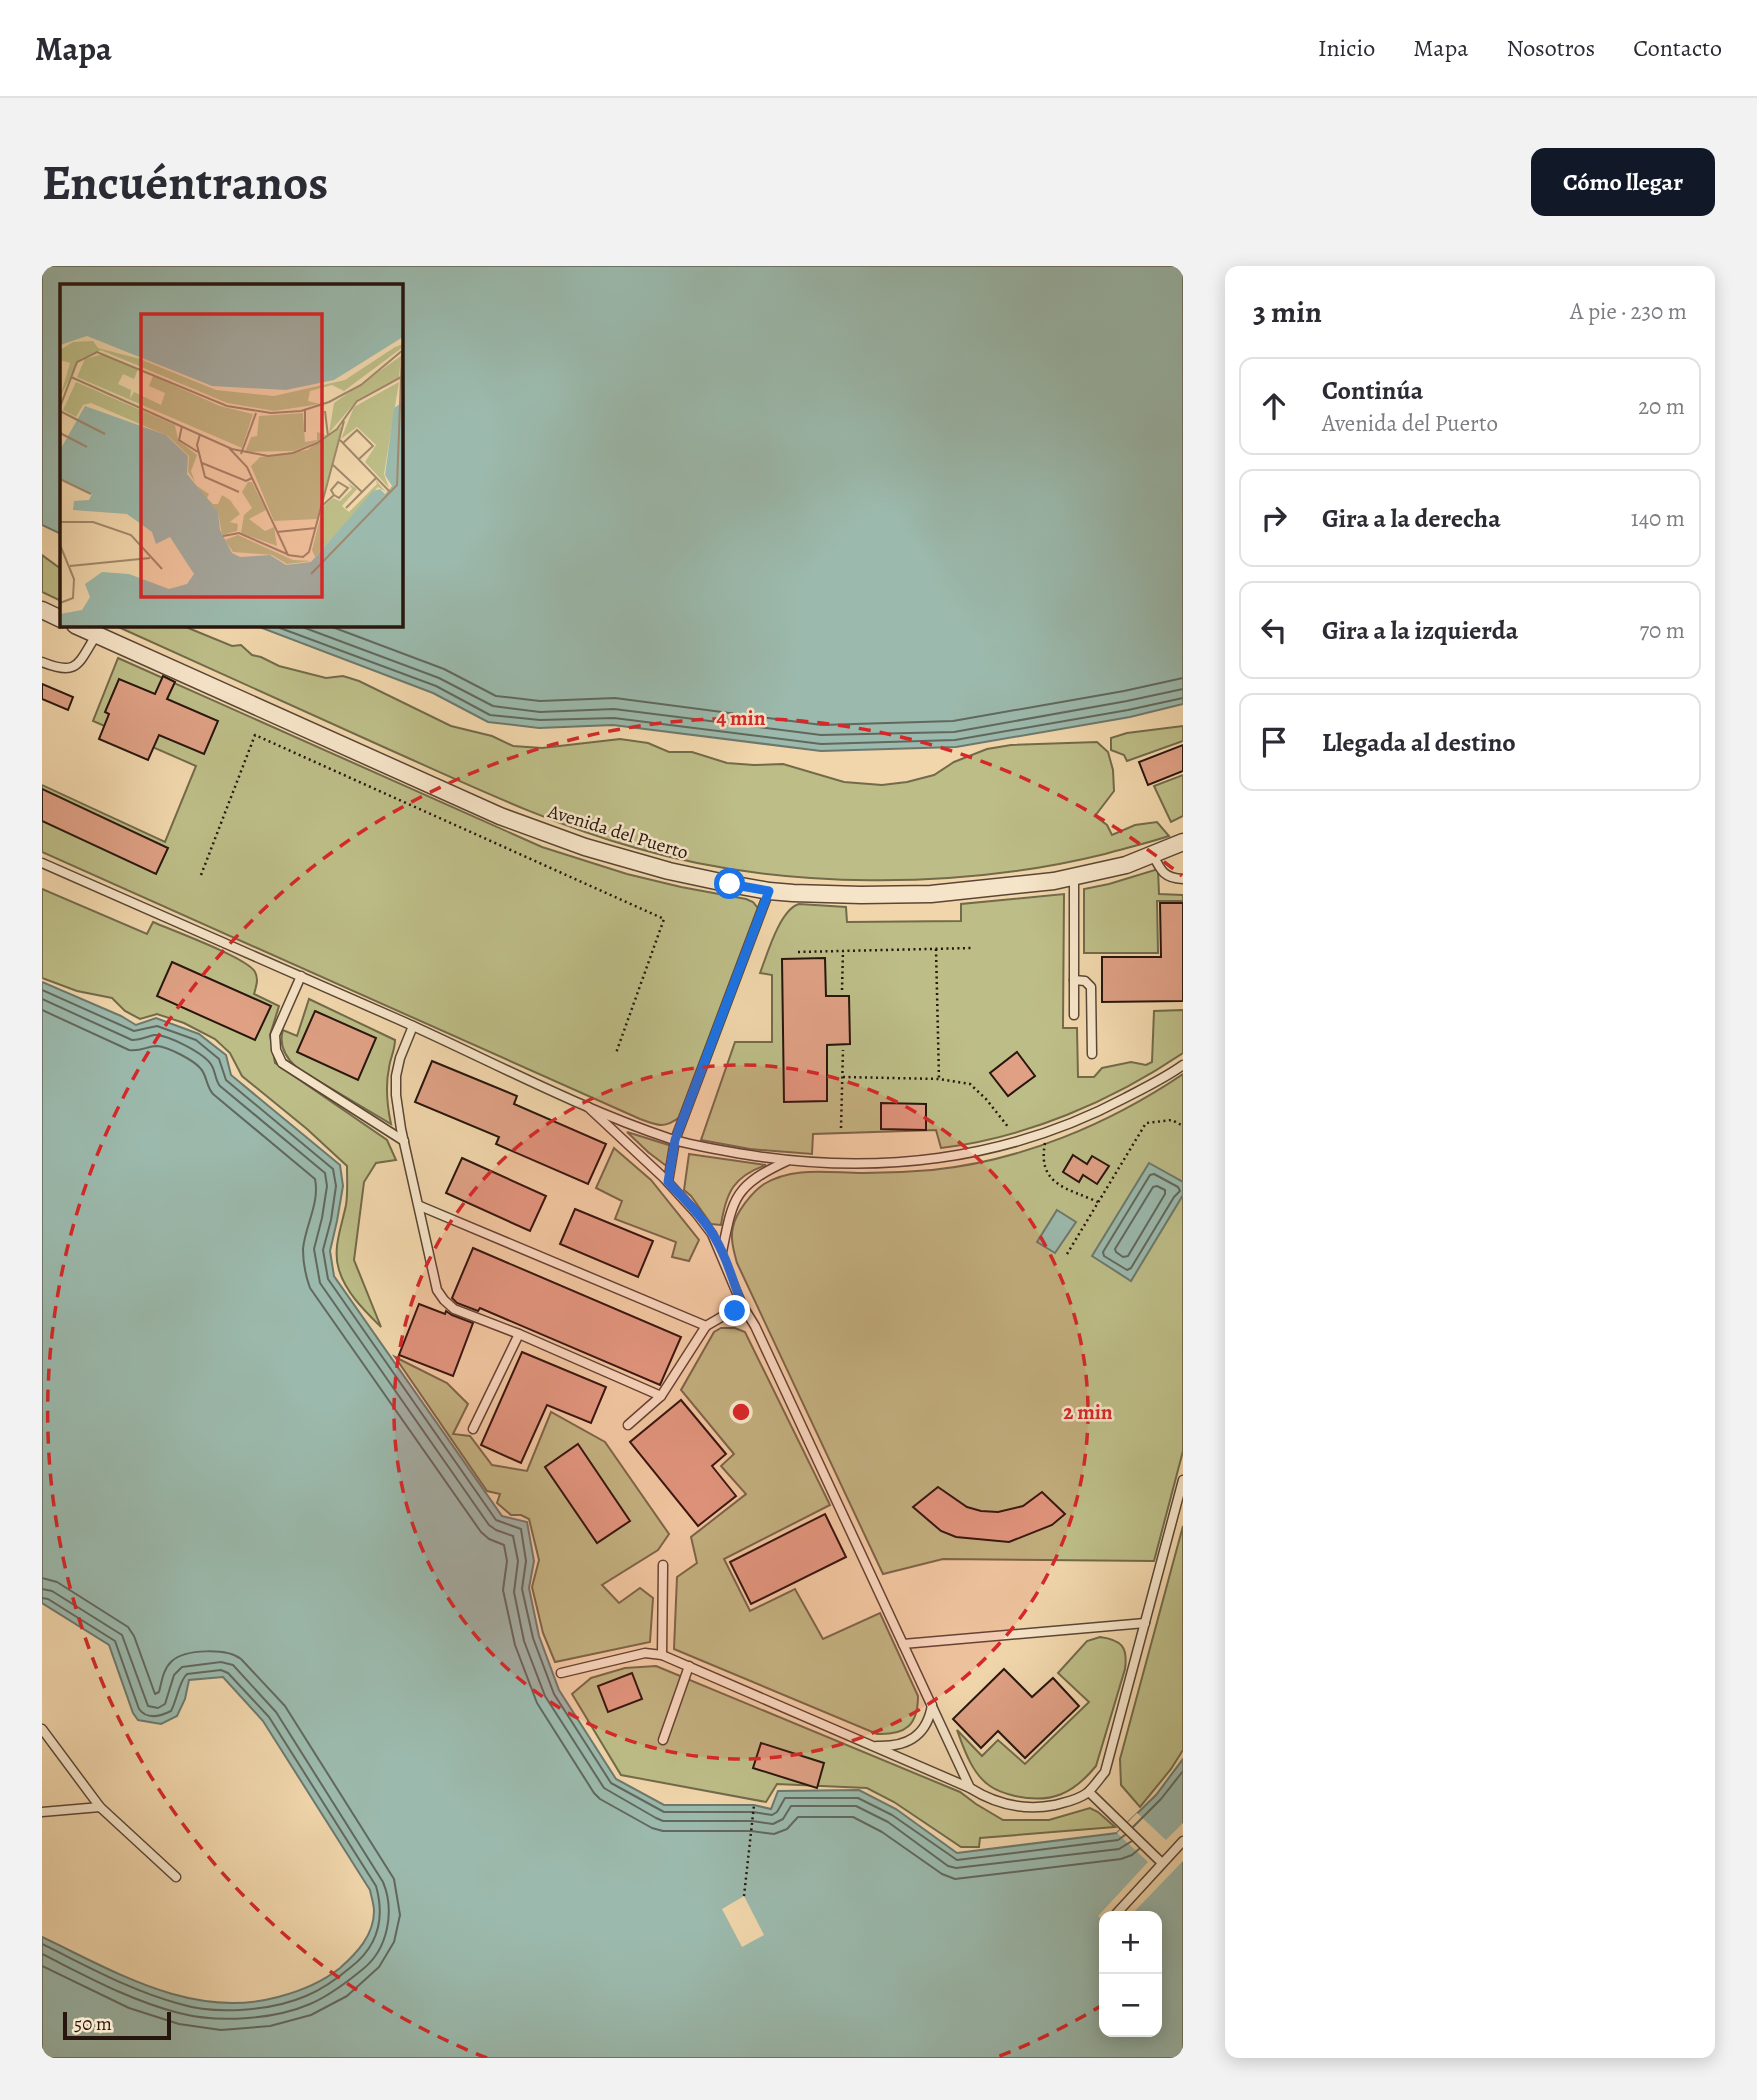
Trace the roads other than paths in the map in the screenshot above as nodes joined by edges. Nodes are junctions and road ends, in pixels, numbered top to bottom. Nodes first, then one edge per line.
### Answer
1 (42, 612) edge
2 (60, 619) edge
3 (77, 626) edge
4 (97, 634) junction
5 (42, 662) edge
6 (1183, 842) edge
7 (1153, 855) junction
8 (42, 863) edge
9 (1074, 876) junction
10 (1183, 879) edge
11 (769, 891) junction
12 (301, 976) junction
13 (1074, 981) junction
14 (1074, 1014) dead end
15 (413, 1026) junction
16 (1092, 1054) dead end
17 (1183, 1065) edge
18 (588, 1107) junction
19 (675, 1140) junction
20 (404, 1141) junction
21 (790, 1160) junction
22 (668, 1182) junction
23 (420, 1206) junction
24 (722, 1253) junction
25 (742, 1305) junction
26 (706, 1325) junction
27 (519, 1334) junction
28 (661, 1396) junction
29 (628, 1425) dead end
30 (473, 1429) dead end
31 (1183, 1483) edge
32 (663, 1564) dead end
33 (1145, 1623) junction
34 (903, 1644) junction
35 (662, 1655) junction
36 (689, 1667) junction
37 (561, 1673) dead end
38 (932, 1705) junction
39 (42, 1729) edge
40 (663, 1740) dead end
41 (871, 1745) junction
42 (970, 1788) junction
43 (1089, 1792) junction
44 (100, 1807) junction
45 (42, 1812) edge
46 (1183, 1841) edge
47 (1161, 1863) junction
48 (176, 1877) dead end
49 (1119, 1911) edge

1 - 2 street
3 - 4 street, Avenida del Puerto
4 - 5 lane
4 - 11 street, Avenida del Puerto
6 - 7 street, Avenida del Puerto
7 - 9 street, Avenida del Puerto
7 - 10 lane
8 - 12 lane
9 - 11 street, Avenida del Puerto
9 - 13 lane
11 - 19 lane
12 - 15 lane
12 - 20 lane
13 - 14 lane
13 - 16 lane
15 - 18 lane
15 - 20 lane
17 - 21 lane
18 - 19 lane
18 - 22 lane
19 - 21 lane
19 - 22 lane
20 - 23 lane
21 - 24 lane
22 - 24 lane
23 - 26 lane
23 - 27 lane
24 - 25 lane
25 - 26 lane
25 - 34 lane
26 - 28 lane
27 - 28 lane
27 - 30 lane
28 - 29 lane
31 - 33 lane
32 - 35 lane
33 - 34 lane
33 - 43 lane
34 - 38 lane
35 - 36 lane
35 - 37 lane
36 - 40 lane
36 - 41 lane
38 - 41 lane
38 - 42 lane
39 - 44 lane
41 - 42 lane
42 - 43 lane
43 - 47 lane
44 - 45 lane
44 - 48 lane
46 - 47 lane
47 - 49 lane

